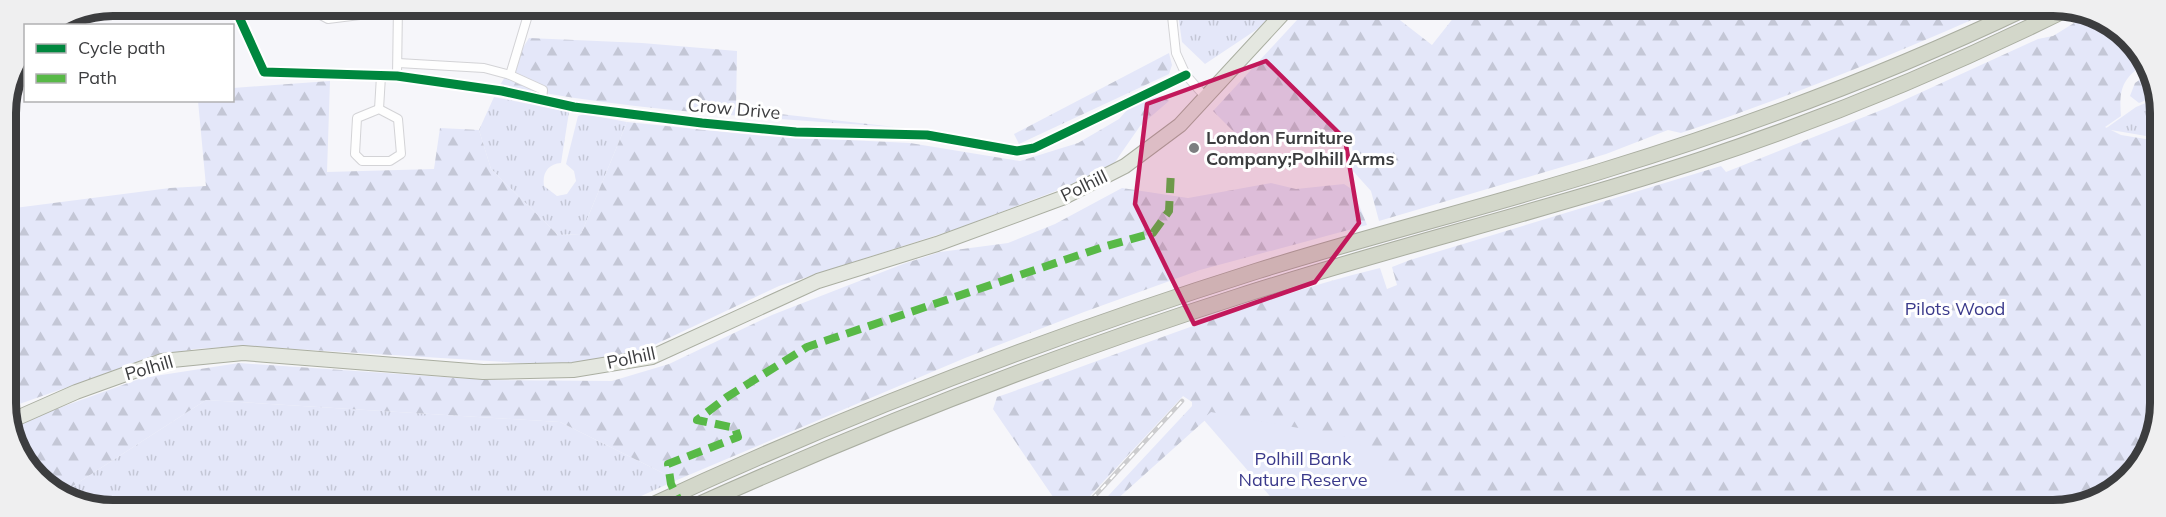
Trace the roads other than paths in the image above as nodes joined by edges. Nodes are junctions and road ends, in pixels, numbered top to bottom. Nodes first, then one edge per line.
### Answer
1 (239, 16) edge
2 (322, 16) edge
3 (347, 16) edge
4 (398, 16) edge
5 (528, 16) edge
6 (1172, 16) edge
7 (1282, 16) edge
8 (2008, 16) edge
9 (2051, 16) edge
10 (398, 63) junction
11 (510, 75) junction
12 (1186, 75) junction
13 (381, 76) junction
14 (397, 76) junction
15 (1207, 99) junction
16 (542, 100) junction
17 (379, 109) junction
18 (17, 418) edge
19 (664, 500) edge
20 (710, 500) edge

1 - 13 street, Crow Drive
2 - 3 street
4 - 10 street
5 - 11 street
6 - 12 street
7 - 15 main road, Polhill
8 - 19 highway
9 - 20 highway
10 - 11 street
10 - 14 street
11 - 16 street
12 - 15 street
12 - 16 street, Crow Drive
13 - 14 street, Crow Drive
13 - 17 street
14 - 16 street, Crow Drive
15 - 18 main road, Polhill
17 - 17 street

